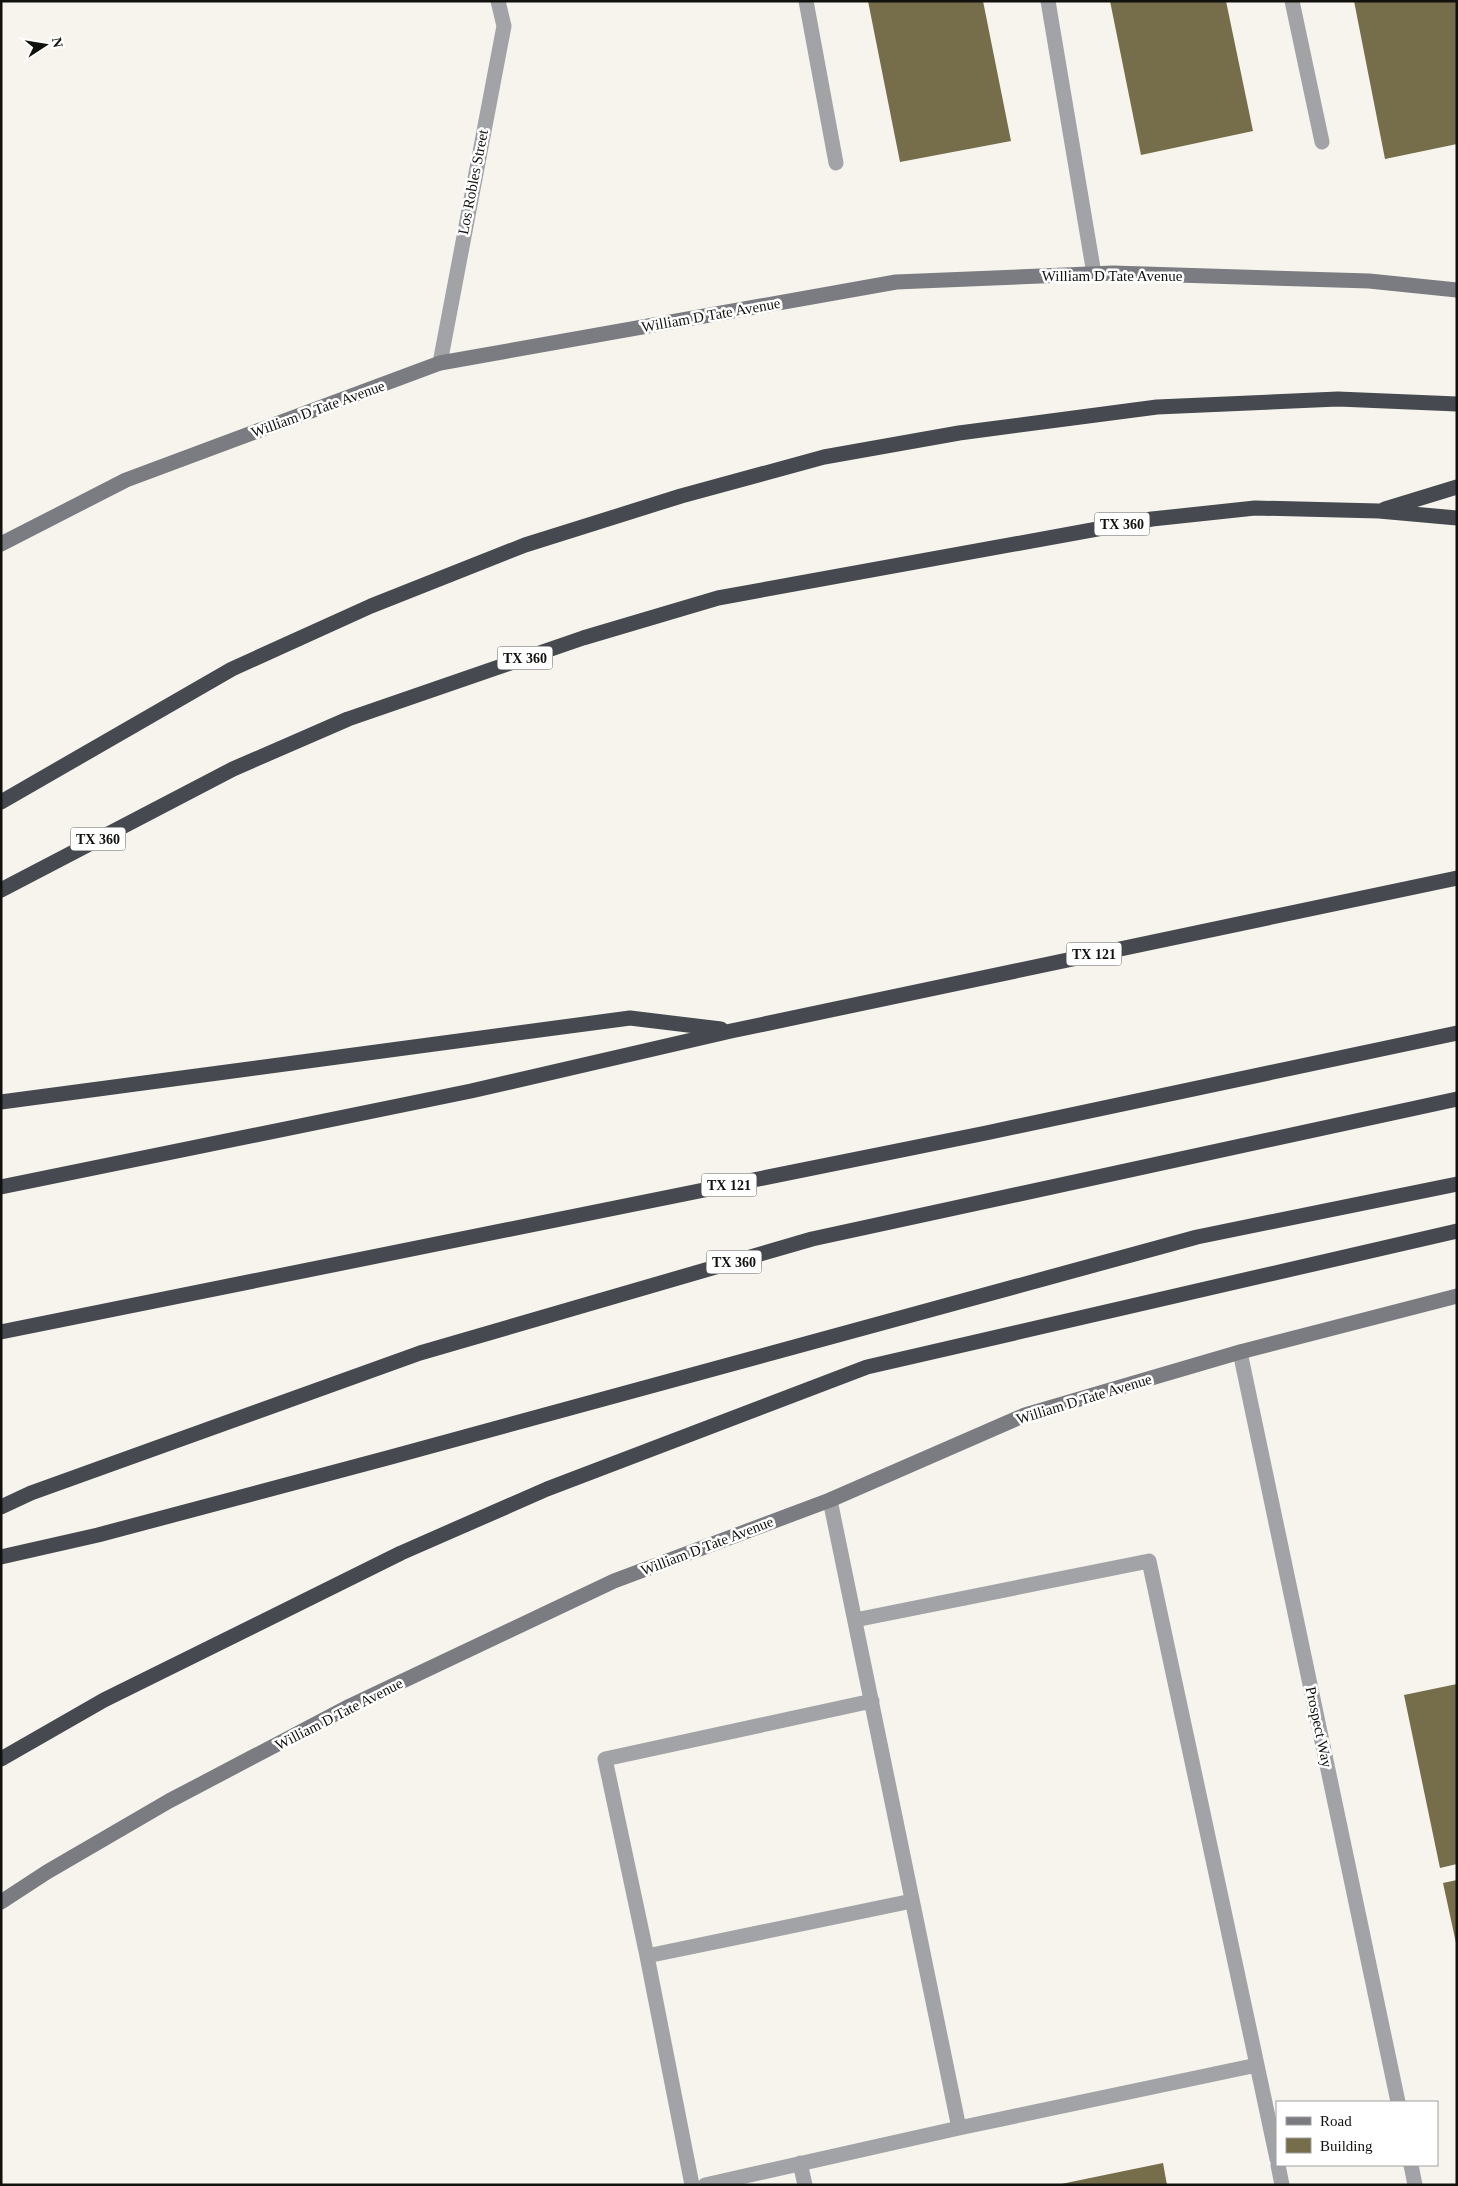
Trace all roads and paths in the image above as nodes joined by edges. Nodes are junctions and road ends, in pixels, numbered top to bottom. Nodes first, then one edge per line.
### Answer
1 (498, 1) edge
2 (806, 1) edge
3 (1048, 1) edge
4 (1292, 1) edge
5 (1322, 142) dead end
6 (836, 163) dead end
7 (1094, 274) junction
8 (1457, 290) edge
9 (440, 363) junction
10 (1457, 404) edge
11 (1457, 487) edge
12 (1379, 511) junction
13 (1457, 518) edge
14 (1, 544) edge
15 (1, 802) edge
16 (1457, 878) edge
17 (1, 890) edge
18 (731, 1031) junction
19 (1457, 1033) edge
20 (1457, 1099) edge
21 (1, 1102) edge
22 (1457, 1184) edge
23 (1, 1187) edge
24 (1457, 1231) edge
25 (1457, 1296) edge
26 (1, 1332) edge
27 (1240, 1352) junction
28 (830, 1500) junction
29 (1, 1507) edge
30 (1, 1557) edge
31 (855, 1620) junction
32 (872, 1701) junction
33 (1, 1759) edge
34 (912, 1901) junction
35 (1, 1902) edge
36 (647, 1956) junction
37 (1257, 2065) junction
38 (1398, 2101) edge
39 (958, 2128) junction
40 (1276, 2154) edge
41 (800, 2163) junction
42 (1278, 2166) edge
43 (1411, 2166) edge
44 (692, 2185) edge
45 (705, 2185) edge
46 (805, 2185) edge
47 (1282, 2185) edge
48 (1416, 2185) edge

1 - 9 street, Los Robles Street
2 - 6 street
3 - 7 street
4 - 5 street
7 - 8 main road, William D Tate Avenue
7 - 9 main road, William D Tate Avenue
9 - 14 main road, William D Tate Avenue
10 - 15 highway
11 - 12 highway
12 - 13 highway
12 - 17 highway, TX 360
16 - 18 highway, TX 121
18 - 21 highway
18 - 23 highway, TX 121
19 - 26 highway, TX 121
20 - 29 highway, TX 360
22 - 30 highway
24 - 33 highway
25 - 27 main road, William D Tate Avenue
27 - 28 main road, William D Tate Avenue
27 - 38 street, Prospect Way
28 - 31 street
28 - 35 main road, William D Tate Avenue
31 - 32 street
31 - 37 street
32 - 34 street
32 - 36 street
34 - 36 street
34 - 39 street
36 - 44 street
37 - 39 street
37 - 40 street
39 - 41 street
41 - 45 street
41 - 46 street
42 - 47 street
43 - 48 street

